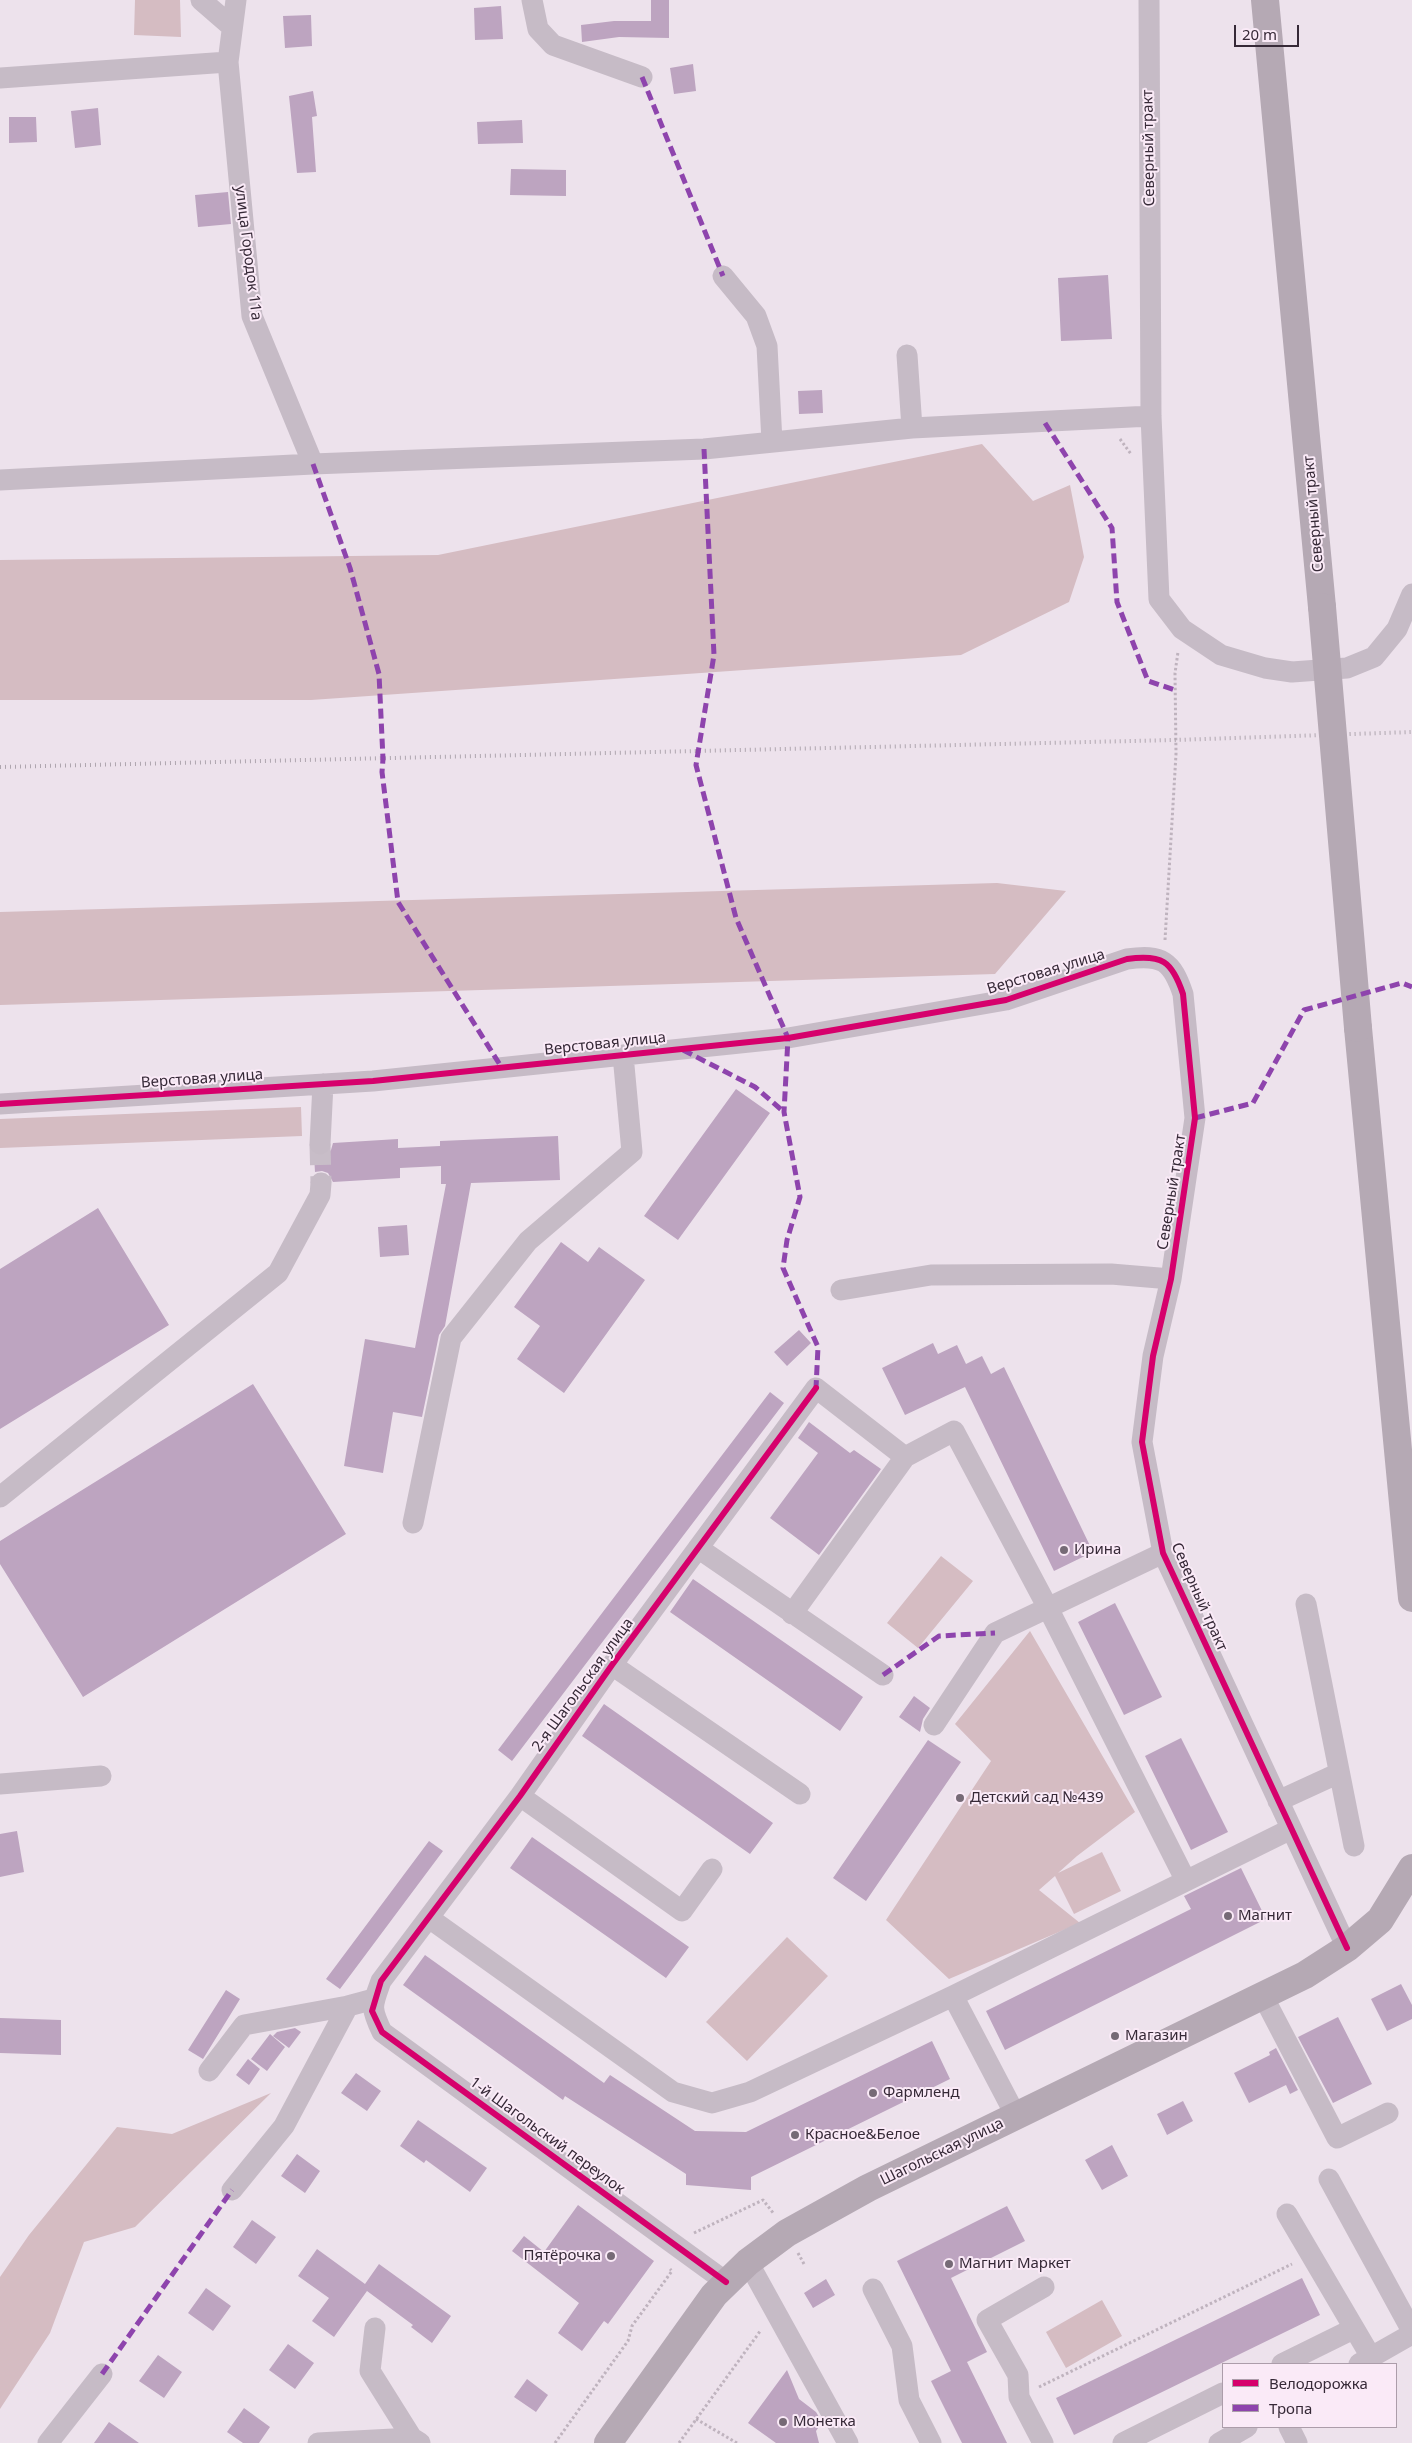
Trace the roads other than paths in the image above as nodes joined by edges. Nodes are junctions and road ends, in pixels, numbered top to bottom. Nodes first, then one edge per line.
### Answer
1 (201, 0) edge
2 (236, 0) edge
3 (532, 0) edge
4 (1149, 0) edge
5 (1265, 0) edge
6 (231, 26) junction
7 (228, 62) junction
8 (642, 77) dead end
9 (0, 78) edge
10 (723, 276) dead end
11 (907, 356) dead end
12 (1151, 416) junction
13 (912, 428) junction
14 (772, 442) junction
15 (312, 464) junction
16 (0, 480) edge
17 (1412, 594) edge
18 (1184, 994) joint
19 (623, 1055) junction
20 (323, 1084) junction
21 (0, 1104) edge
22 (320, 1144) tunnel mouth
23 (321, 1183) tunnel mouth
24 (1171, 1279) junction
25 (841, 1290) dead end
26 (905, 1457) junction
27 (0, 1497) edge
28 (414, 1523) dead end
29 (698, 1548) junction
30 (1163, 1553) junction
31 (1412, 1598) edge
32 (1306, 1604) dead end
33 (1048, 1608) junction
34 (792, 1614) junction
35 (612, 1665) junction
36 (883, 1675) dead end
37 (934, 1725) dead end
38 (1339, 1773) junction
39 (101, 1776) dead end
40 (0, 1784) edge
41 (800, 1794) dead end
42 (520, 1796) junction
43 (1278, 1801) junction
44 (1291, 1829) junction
45 (1354, 1846) dead end
46 (712, 1869) dead end
47 (1186, 1881) junction
48 (1408, 1885) edge
49 (429, 1918) junction
50 (1346, 1948) junction
51 (953, 1996) junction
52 (1263, 1996) junction
53 (374, 1999) junction
54 (348, 2006) junction
55 (209, 2071) dead end
56 (1388, 2113) dead end
57 (1016, 2116) junction
58 (1328, 2179) dead end
59 (232, 2190) dead end
60 (1286, 2214) dead end
61 (748, 2262) junction
62 (726, 2282) junction
63 (1044, 2287) dead end
64 (873, 2289) dead end
65 (375, 2328) dead end
66 (1353, 2329) junction
67 (1412, 2333) edge
68 (1365, 2361) edge
69 (1284, 2363) edge
70 (102, 2374) dead end
71 (1222, 2394) edge
72 (1246, 2428) edge
73 (1289, 2428) edge
74 (416, 2440) edge
75 (48, 2443) edge
76 (318, 2443) edge
77 (608, 2443) edge
78 (848, 2443) edge
79 (931, 2443) edge
80 (1043, 2443) edge
81 (1123, 2443) edge
82 (1219, 2443) edge
83 (1297, 2443) edge

1 - 6 street
2 - 6 street, улица Городок 11а
3 - 8 street
4 - 12 street, Северный тракт
5 - 31 main road, Северный тракт, bridge
6 - 7 street, улица Городок 11а
7 - 9 street
7 - 15 street, улица Городок 11а
10 - 14 street
11 - 13 street
12 - 13 street
12 - 17 street, Северный тракт
13 - 14 street
14 - 15 street
15 - 16 street
18 - 19 street, Верстовая улица
18 - 24 street, Северный тракт
19 - 20 street, Верстовая улица
19 - 28 street
20 - 21 street, Верстовая улица
20 - 22 street
23 - 27 street
24 - 25 street
24 - 30 street, Северный тракт
26 - 29 street, 2-я Шагольская улица
26 - 33 street
26 - 34 street
29 - 34 street
29 - 35 street, 2-я Шагольская улица
30 - 33 street
30 - 43 street, Северный тракт
32 - 38 street
33 - 37 street
33 - 47 street
34 - 36 street
35 - 41 street
35 - 42 street, 2-я Шагольская улица
38 - 43 street
38 - 45 street
39 - 40 street
42 - 46 street
42 - 49 street, 2-я Шагольская улица
43 - 44 street, Северный тракт
44 - 47 street
44 - 50 street, Северный тракт
47 - 51 street
48 - 50 main road, Шагольская улица
49 - 51 street
49 - 53 street, 2-я Шагольская улица
50 - 52 main road, Шагольская улица
51 - 57 street
52 - 56 street
52 - 57 main road, Шагольская улица
53 - 54 street
53 - 62 street, 1-й Шагольский переулок
54 - 55 street
54 - 59 street
57 - 61 main road, Шагольская улица
58 - 67 street
60 - 66 street
61 - 62 main road, Шагольская улица
61 - 78 street
62 - 77 main road, Шагольская улица
63 - 80 street
64 - 79 street
65 - 74 street
66 - 68 street
66 - 69 street
67 - 68 street
70 - 75 street
71 - 81 street
72 - 82 street
73 - 83 street
74 - 76 street

